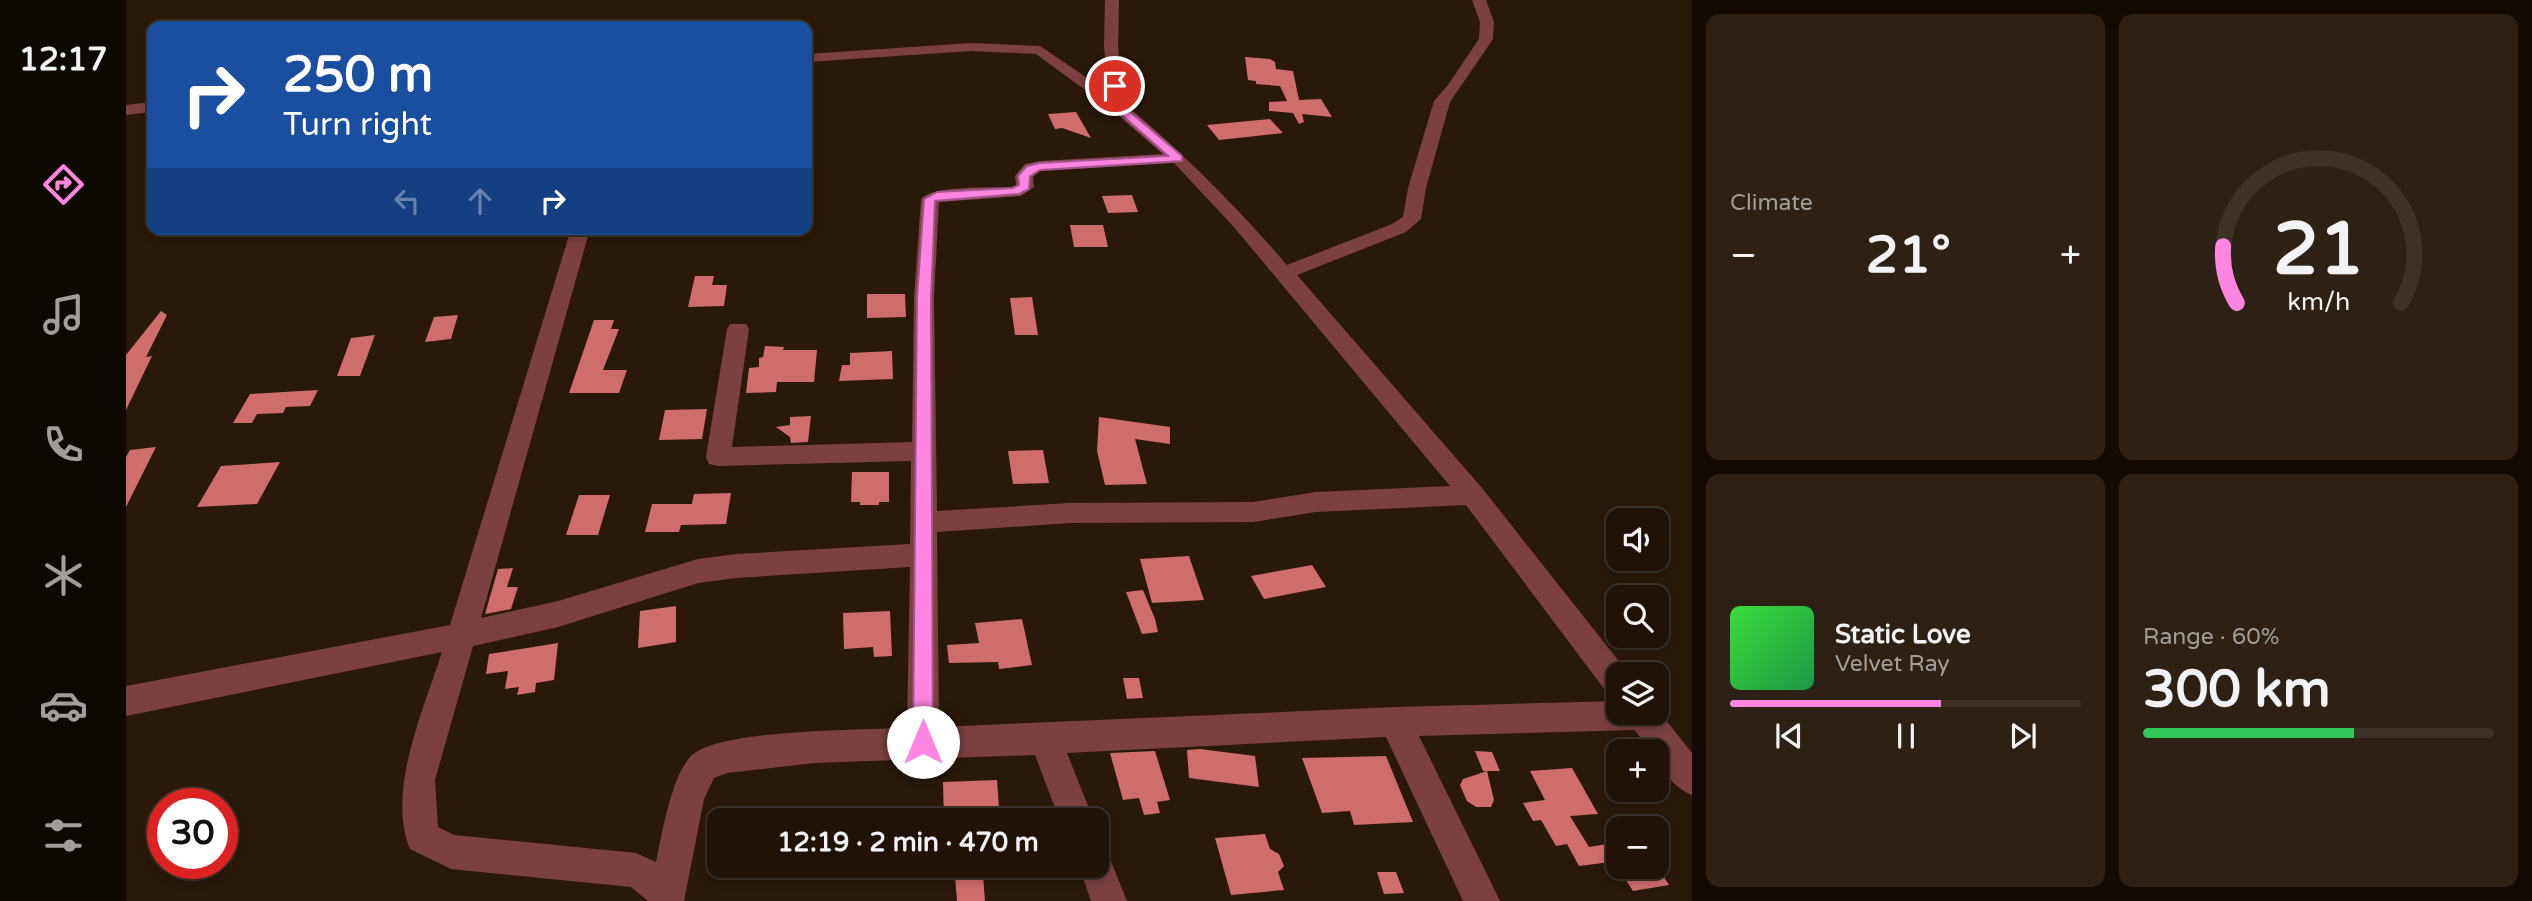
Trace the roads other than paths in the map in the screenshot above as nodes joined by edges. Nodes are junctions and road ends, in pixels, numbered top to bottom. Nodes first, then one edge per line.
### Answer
1 (1112, 0) edge
2 (1479, 0) edge
3 (812, 58) edge
4 (1117, 106) junction
5 (147, 108) edge
6 (126, 110) edge
7 (1178, 158) junction
8 (578, 235) edge
9 (1284, 273) junction
10 (738, 330) dead end
11 (923, 452) junction
12 (1473, 495) junction
13 (924, 522) junction
14 (923, 555) junction
15 (460, 636) junction
16 (1606, 667) edge
17 (126, 701) edge
18 (1606, 715) edge
19 (1395, 722) junction
20 (1650, 725) edge
21 (1045, 739) junction
22 (923, 742) junction
23 (1692, 779) edge
24 (1072, 808) edge
25 (1100, 878) edge
26 (666, 895) edge
27 (1109, 901) edge
28 (1482, 901) edge

1 - 4 street
2 - 9 street
3 - 4 street
4 - 7 street
5 - 6 street
7 - 9 street
7 - 11 street
8 - 15 street
9 - 12 street
10 - 11 street
11 - 13 street
12 - 13 street
12 - 16 street
13 - 14 street
14 - 15 street
14 - 22 street
15 - 17 street
15 - 26 street
18 - 19 street
19 - 21 street
19 - 28 street
20 - 23 street
21 - 22 street
21 - 24 street
22 - 26 street
25 - 27 street

